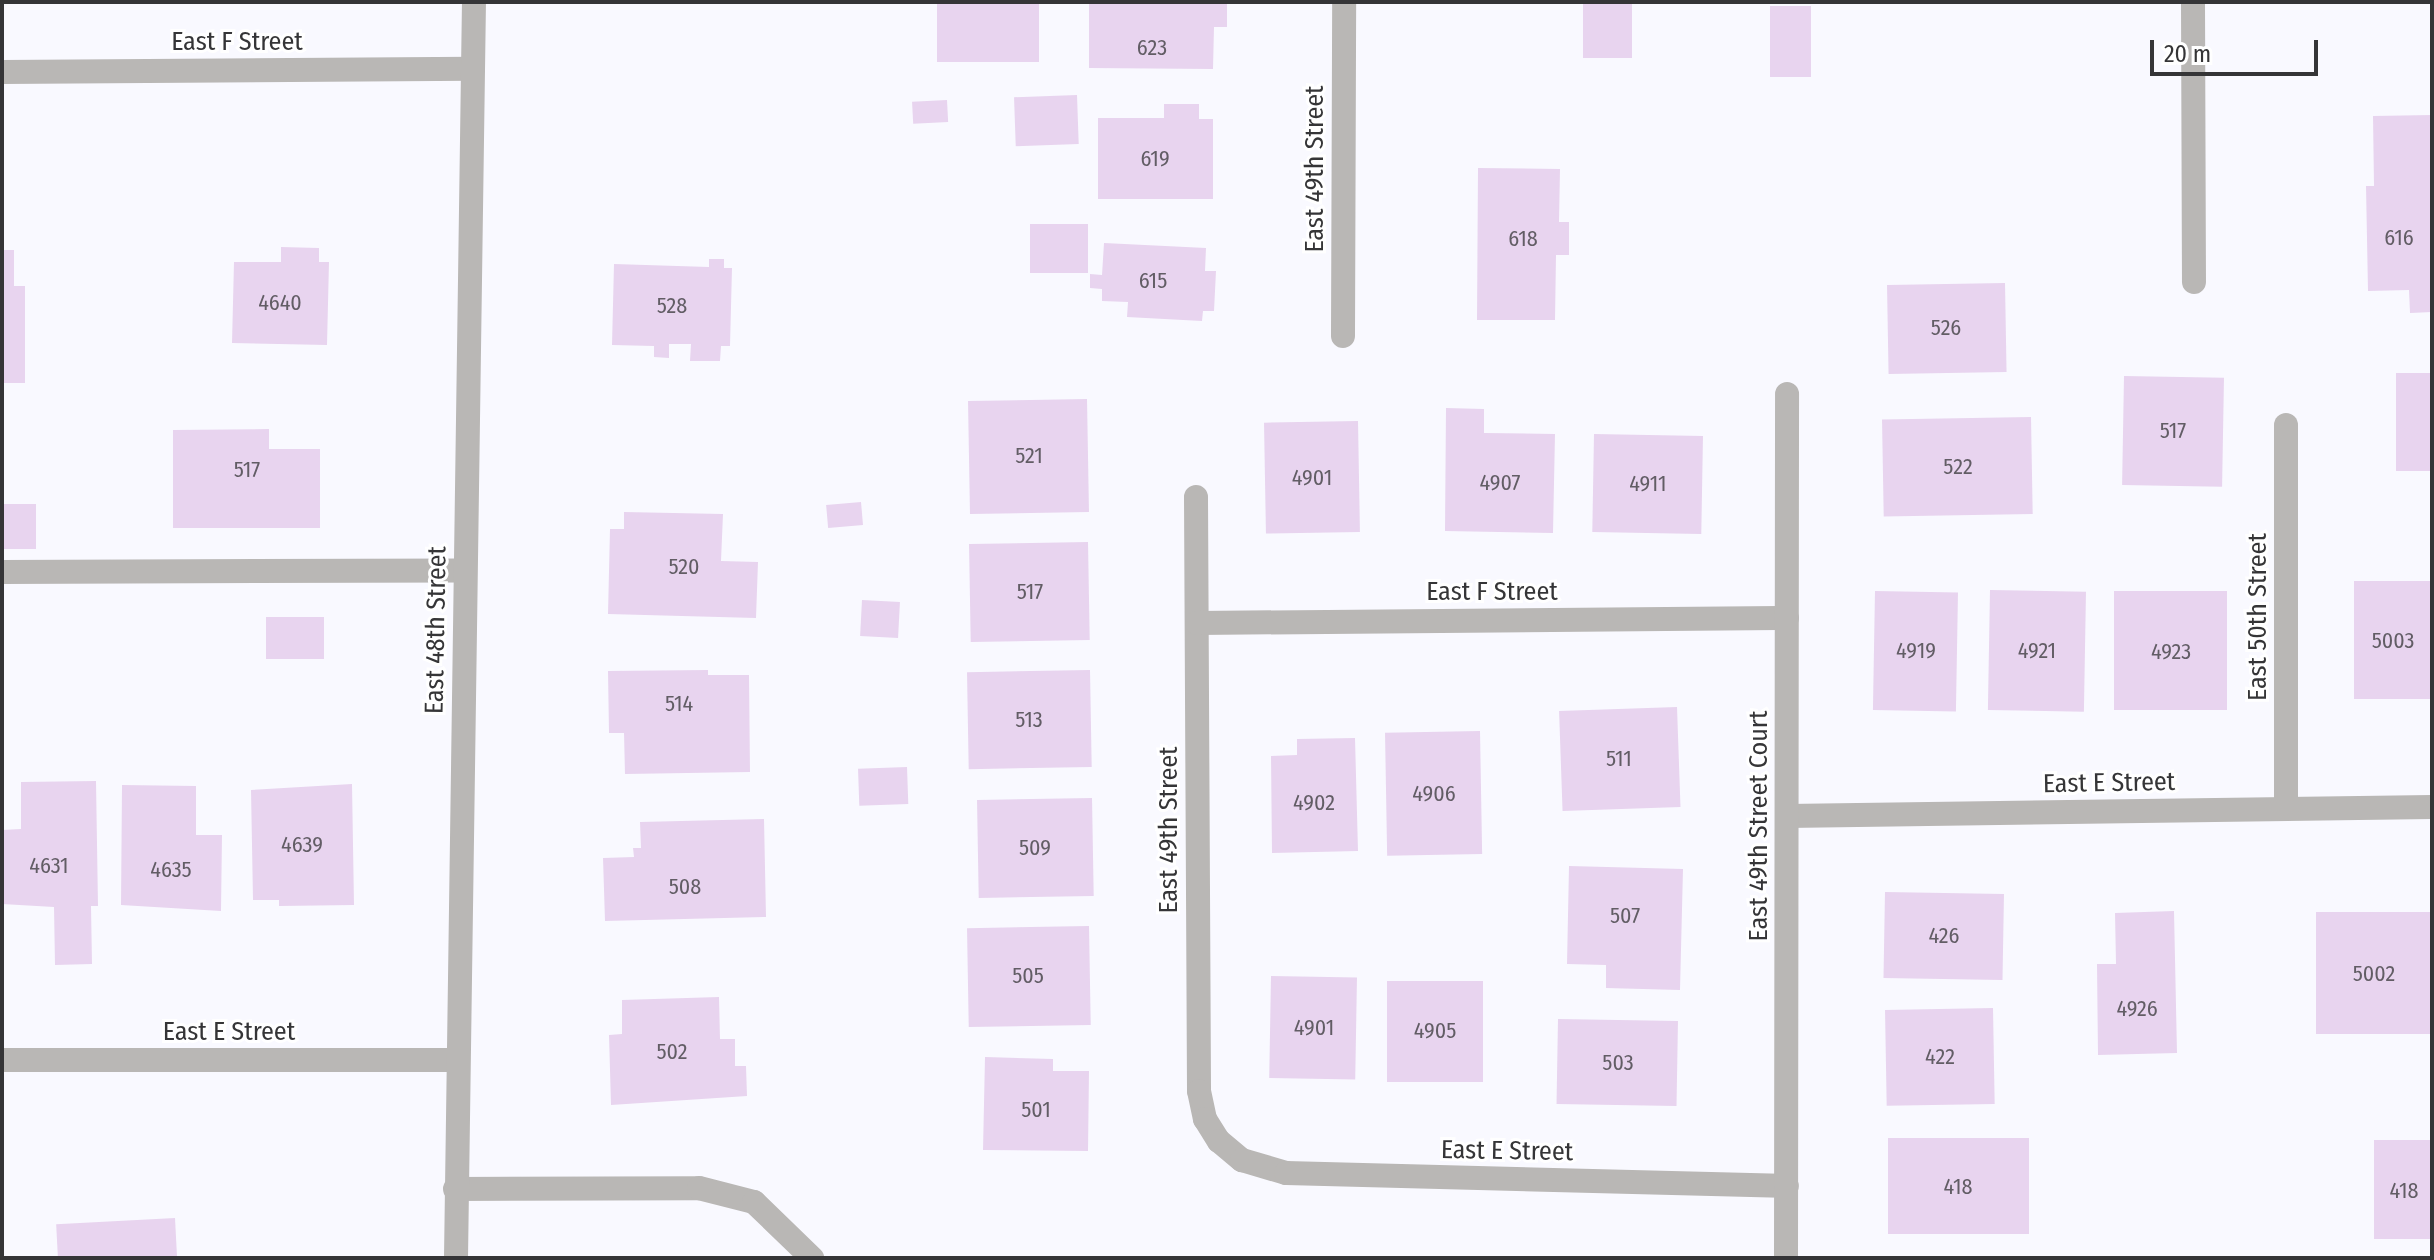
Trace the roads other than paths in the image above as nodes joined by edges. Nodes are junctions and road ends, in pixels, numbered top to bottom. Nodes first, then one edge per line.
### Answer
1 (474, 2) edge
2 (1344, 2) edge
3 (2193, 2) edge
4 (473, 69) junction
5 (2, 72) edge
6 (2194, 282) dead end
7 (1343, 336) dead end
8 (1787, 394) dead end
9 (2286, 425) dead end
10 (1196, 497) dead end
11 (464, 570) junction
12 (2, 572) edge
13 (1787, 618) junction
14 (1197, 623) junction
15 (2432, 807) edge
16 (2286, 809) junction
17 (1787, 816) junction
18 (2, 1060) edge
19 (457, 1060) junction
20 (1231, 1152) joint
21 (1787, 1186) junction
22 (455, 1189) junction
23 (456, 1258) edge
24 (812, 1258) edge
25 (1786, 1258) edge

1 - 4 street, East 48th Street
2 - 7 street, East 49th Street
3 - 6 street
4 - 5 street, East F Street
4 - 11 street, East 48th Street
8 - 13 street, East 49th Street Court
9 - 16 street, East 50th Street
10 - 14 street, East 49th Street
11 - 12 street
11 - 19 street, East 48th Street
13 - 14 street, East F Street
13 - 17 street, East 49th Street Court
14 - 20 street, East 49th Street
15 - 16 street, East E Street
16 - 17 street, East E Street
17 - 21 street, East 49th Street Court
18 - 19 street, East E Street
19 - 22 street, East 48th Street
20 - 21 street, East E Street
21 - 25 street, East 49th Street Court
22 - 23 street, East 48th Street
22 - 24 street

